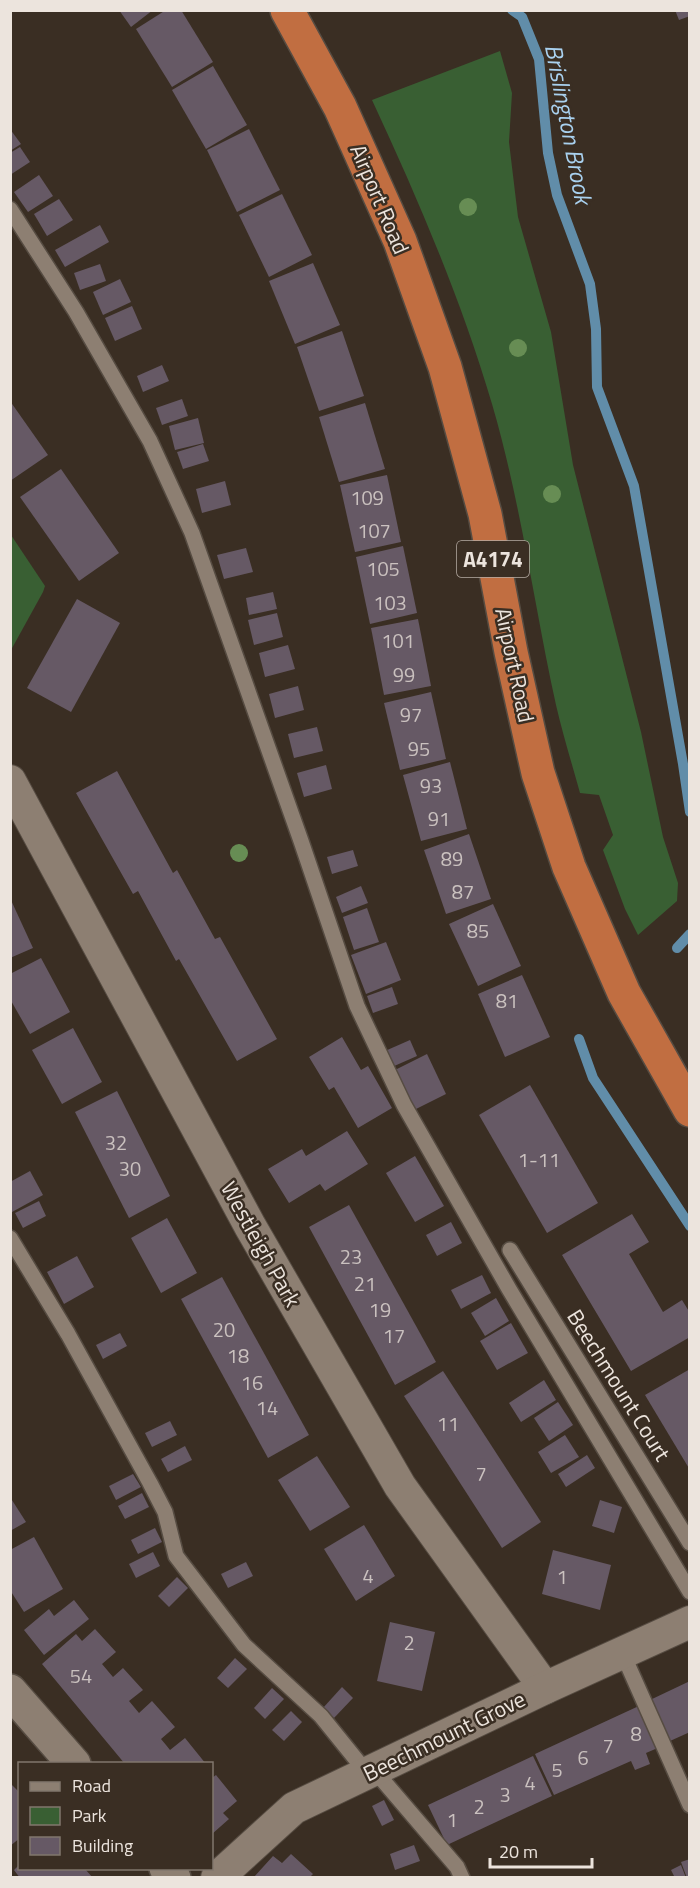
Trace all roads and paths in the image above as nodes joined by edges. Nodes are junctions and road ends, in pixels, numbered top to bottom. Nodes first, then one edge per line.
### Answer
1 (287, 10) edge
2 (10, 209) edge
3 (10, 781) edge
4 (690, 1110) edge
5 (10, 1238) edge
6 (510, 1250) dead end
7 (690, 1543) edge
8 (690, 1592) edge
9 (690, 1622) edge
10 (622, 1652) junction
11 (545, 1688) junction
12 (11, 1693) edge
13 (72, 1762) edge
14 (370, 1771) junction
15 (690, 1805) edge
16 (217, 1878) edge
17 (462, 1878) edge

1 - 4 highway, Airport Road / A4174
2 - 8 lane
3 - 11 street, Westleigh Park
5 - 14 lane
6 - 7 lane, Beechmount Court
9 - 10 street, Beechmount Grove
10 - 11 street, Beechmount Grove
10 - 15 lane
11 - 14 street, Beechmount Grove
12 - 13 street
14 - 16 street, Beechmount Grove
14 - 17 lane

